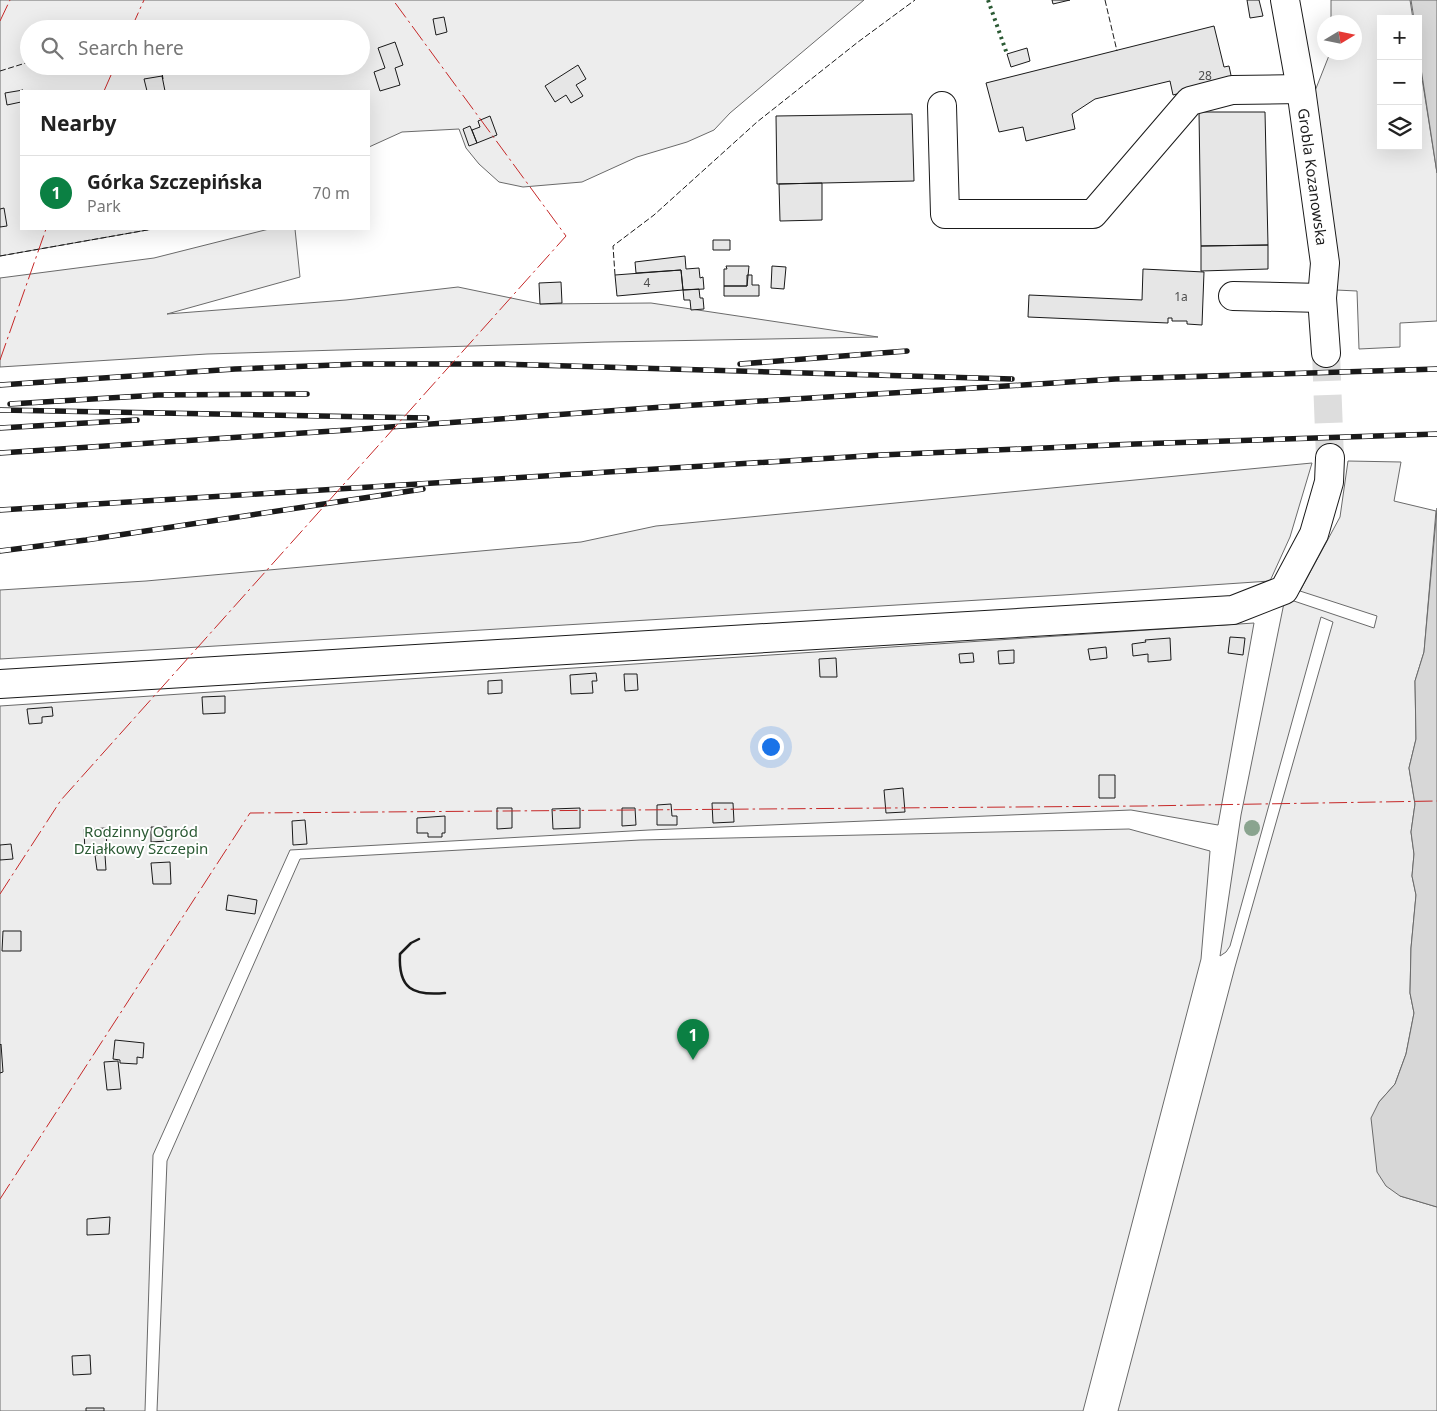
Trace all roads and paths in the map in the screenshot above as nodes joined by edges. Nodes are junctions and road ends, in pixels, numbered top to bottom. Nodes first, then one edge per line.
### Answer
1 (1285, 0) edge
2 (1302, 89) junction
3 (942, 106) dead end
4 (1233, 296) dead end
5 (1322, 298) junction
6 (1326, 353) tunnel mouth
7 (1330, 458) tunnel mouth
8 (0, 684) edge

1 - 2 street, Grobla Kozanowska
2 - 3 street
2 - 5 street, Grobla Kozanowska
4 - 5 street
5 - 6 street, Grobla Kozanowska
7 - 8 street

